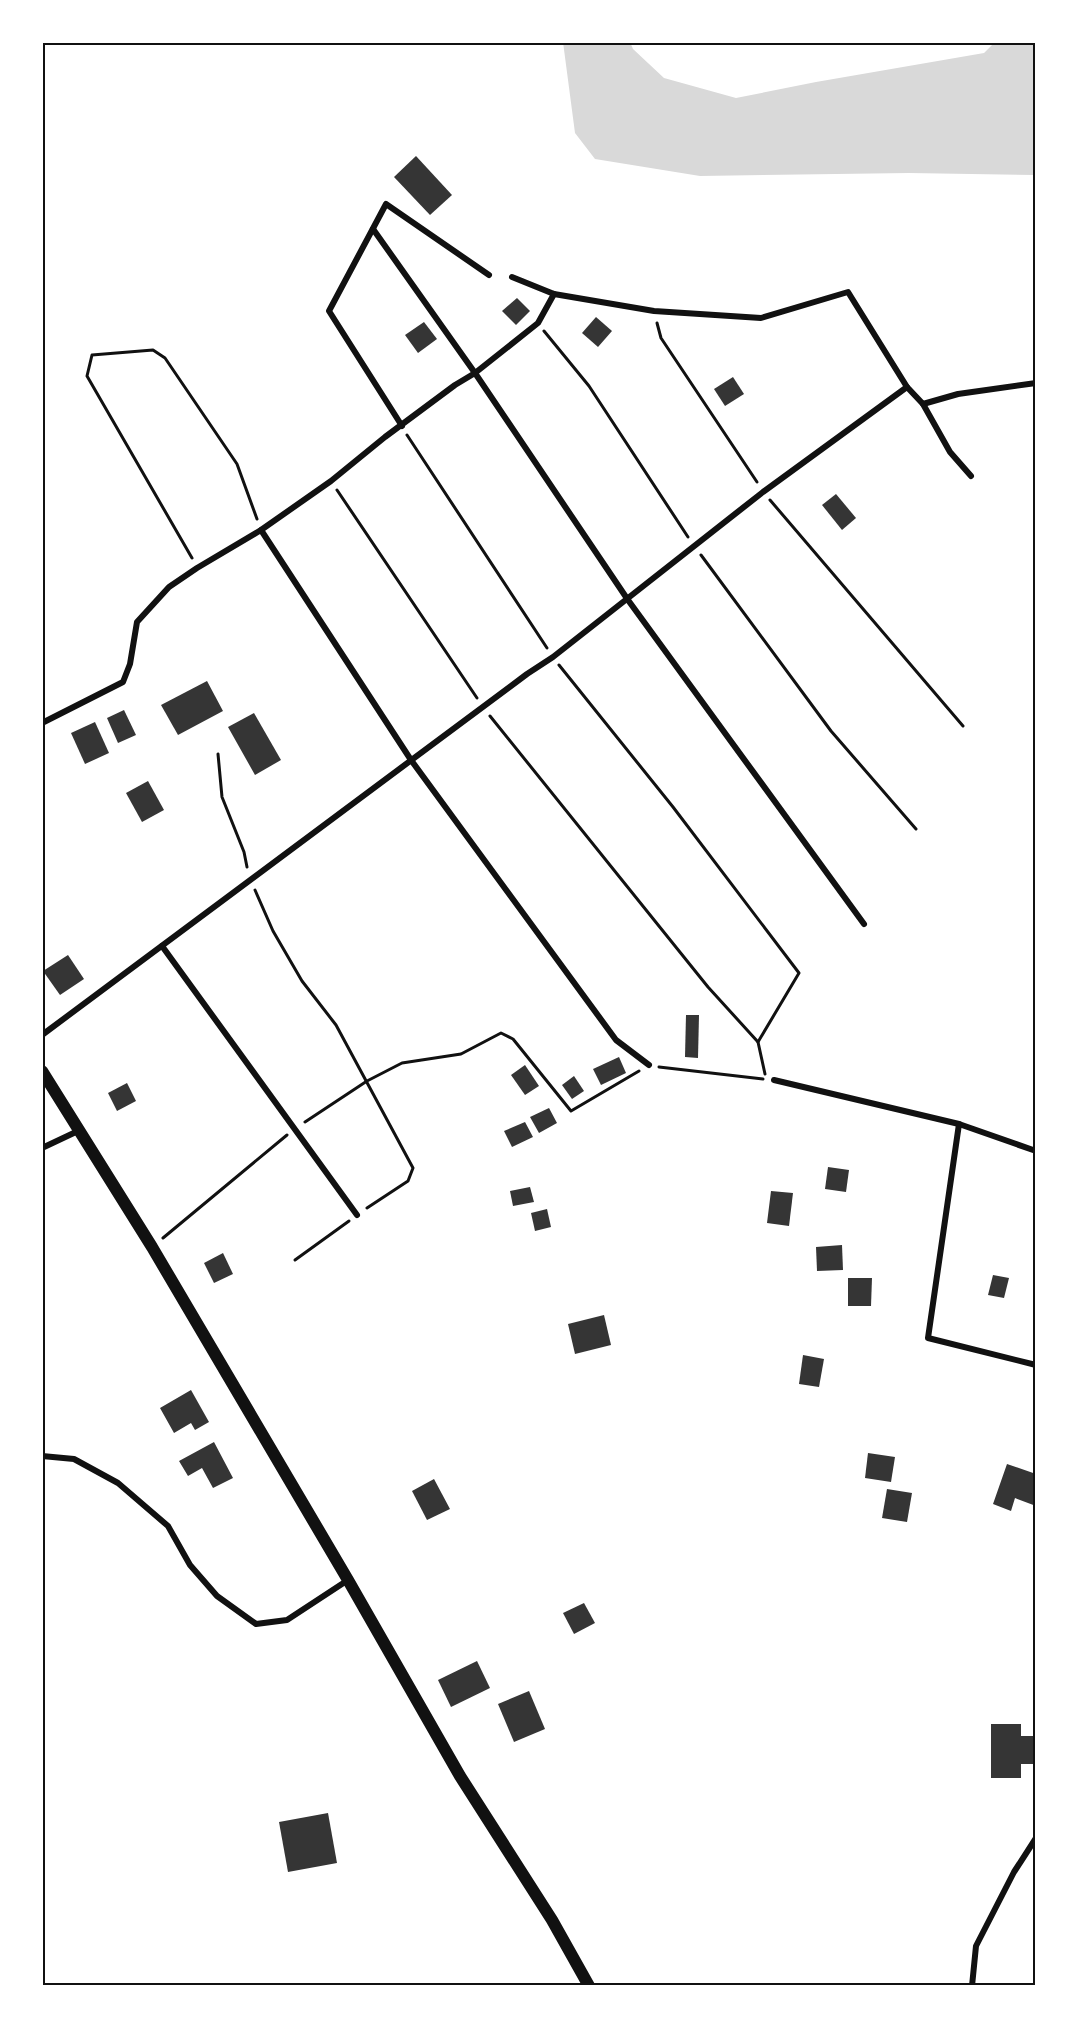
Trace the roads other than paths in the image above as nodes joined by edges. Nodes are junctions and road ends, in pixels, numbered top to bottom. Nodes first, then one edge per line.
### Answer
1 (373, 229) junction
2 (489, 276) dead end
3 (512, 277) dead end
4 (554, 294) junction
5 (476, 373) junction
6 (1036, 383) edge
7 (907, 387) junction
8 (923, 404) junction
9 (402, 426) junction
10 (971, 476) dead end
11 (261, 530) junction
12 (628, 600) junction
13 (42, 723) edge
14 (411, 760) junction
15 (864, 924) dead end
16 (162, 946) junction
17 (42, 1035) edge
18 (649, 1065) road end
19 (42, 1071) edge
20 (774, 1080) dead end
21 (959, 1124) junction
22 (78, 1131) junction
23 (42, 1148) edge
24 (1036, 1151) edge
25 (357, 1215) road end
26 (1036, 1365) edge
27 (42, 1456) edge
28 (348, 1580) junction
29 (1036, 1838) edge
30 (589, 1986) edge
31 (972, 1986) edge

1 - 2 street
1 - 5 street
1 - 9 street
3 - 4 street
4 - 5 street
4 - 7 street
5 - 9 street
5 - 12 street
6 - 8 street
7 - 8 street
7 - 12 street
8 - 10 street
9 - 11 street
11 - 13 street
11 - 14 street
12 - 14 street
12 - 15 street
14 - 16 street
14 - 18 street
16 - 17 street
16 - 25 street
19 - 22 main road
20 - 21 street
21 - 24 street
21 - 26 street
22 - 23 street
22 - 28 main road
27 - 28 street
28 - 30 main road
29 - 31 street

